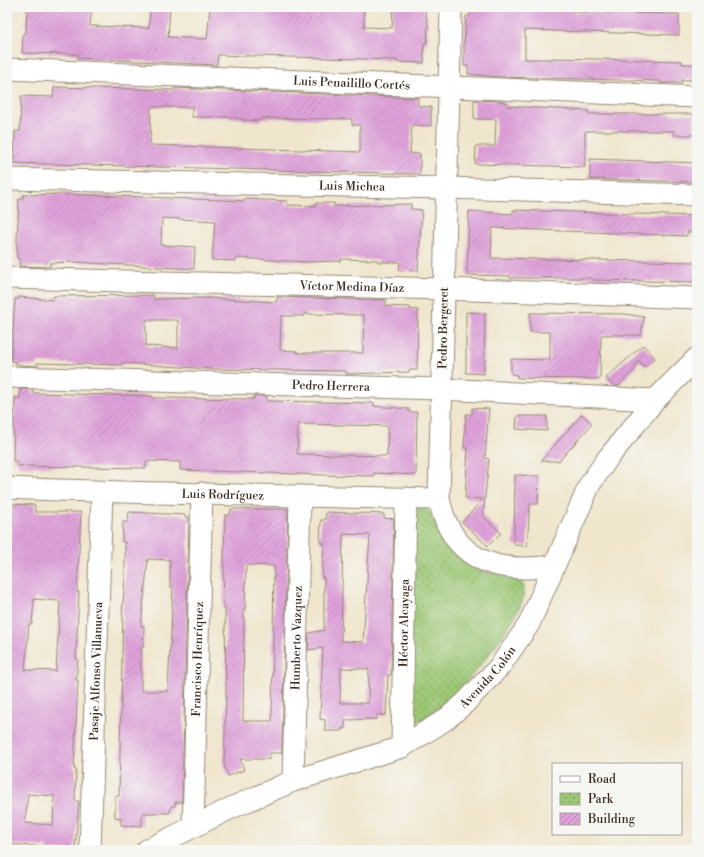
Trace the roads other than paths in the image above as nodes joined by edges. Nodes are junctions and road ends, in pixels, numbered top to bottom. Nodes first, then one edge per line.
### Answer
1 (451, 7) edge
2 (7, 69) edge
3 (449, 86) junction
4 (697, 97) edge
5 (7, 179) edge
6 (446, 188) junction
7 (697, 195) edge
8 (7, 278) edge
9 (444, 289) junction
10 (697, 298) edge
11 (697, 358) edge
12 (7, 377) edge
13 (441, 388) junction
14 (656, 400) junction
15 (7, 488) edge
16 (102, 492) junction
17 (202, 493) junction
18 (300, 496) junction
19 (406, 498) junction
20 (439, 499) junction
21 (553, 566) junction
22 (402, 747) junction
23 (293, 781) junction
24 (194, 826) junction
25 (90, 850) edge
26 (147, 850) edge

1 - 3 street, Pedro Bergeret
2 - 3 street, Luis Penailillo Cortés
3 - 4 street, Luis Penailillo Cortés
3 - 6 street, Pedro Bergeret
5 - 6 street, Luis Michea
6 - 7 street, Luis Michea
6 - 9 street, Pedro Bergeret
8 - 9 street, Víctor Medina Díaz
9 - 10 street, Víctor Medina Díaz
9 - 13 street, Pedro Bergeret
11 - 14 street, Avenida Colón
12 - 13 street, Pedro Herrera
13 - 14 street, Pedro Herrera
13 - 20 street, Pedro Bergeret
14 - 21 street, Avenida Colón
15 - 16 street, Luis Rodríguez
16 - 17 street, Luis Rodríguez
16 - 25 street, Pasaje Alfonso Villanueva
17 - 18 street, Luis Rodríguez
17 - 24 street, Francisco Henríquez
18 - 19 street, Luis Rodríguez
18 - 23 street, Humberto Vazquez
19 - 20 street, Luis Rodríguez
19 - 22 street, Héctor Alcayaga
20 - 21 street, Pedro Bergeret
21 - 22 street, Avenida Colón
22 - 23 street, Avenida Colón
23 - 24 street, Avenida Colón
24 - 26 street, Avenida Colón

